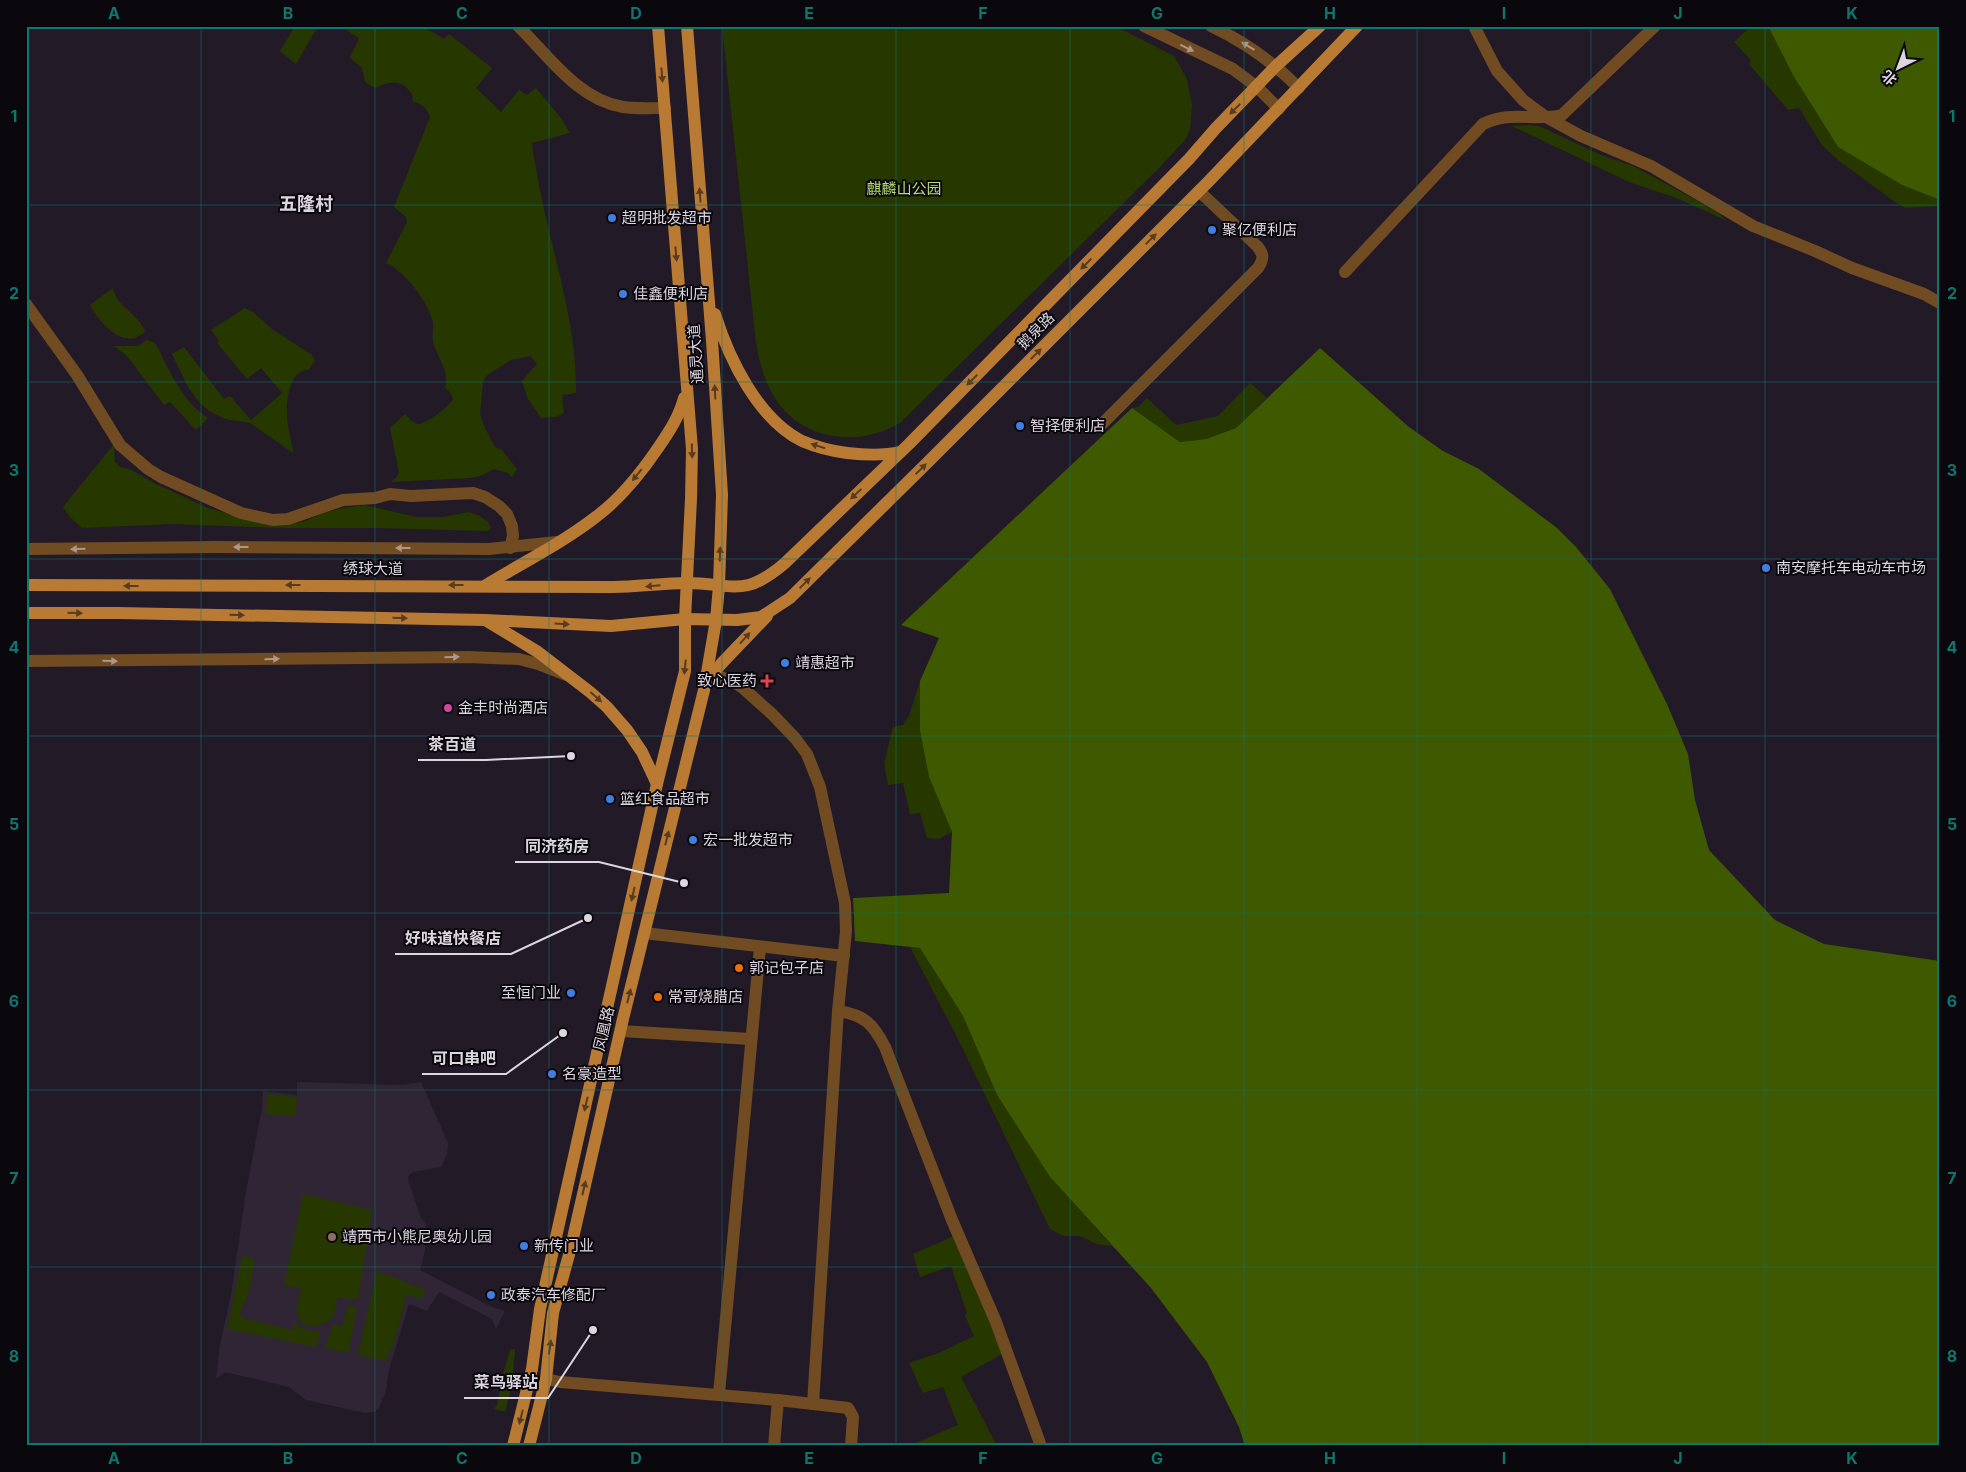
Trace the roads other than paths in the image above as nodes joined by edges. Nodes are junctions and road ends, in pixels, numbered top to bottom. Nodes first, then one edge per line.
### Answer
1 (518, 26) edge
2 (658, 26) edge
3 (687, 26) edge
4 (1144, 26) edge
5 (1211, 26) edge
6 (1320, 26) edge
7 (1357, 26) edge
8 (1474, 26) edge
9 (1655, 26) edge
10 (1276, 66) junction
11 (1257, 87) junction
12 (1299, 88) junction
13 (665, 108) junction
14 (1279, 109) junction
15 (1546, 117) junction
16 (1199, 191) junction
17 (1345, 272) dead end
18 (707, 288) junction
19 (1940, 303) edge
20 (26, 304) edge
21 (687, 388) junction
22 (1102, 424) dead end
23 (900, 452) junction
24 (557, 542) junction
25 (510, 548) junction
26 (26, 549) edge
27 (686, 583) junction
28 (26, 585) edge
29 (485, 585) junction
30 (719, 586) junction
31 (778, 607) junction
32 (26, 613) edge
33 (685, 619) junction
34 (484, 620) junction
35 (716, 620) junction
36 (26, 661) edge
37 (712, 675) junction
38 (568, 676) junction
39 (704, 690) junction
40 (657, 784) junction
41 (644, 933) junction
42 (760, 946) junction
43 (844, 956) junction
44 (838, 1011) junction
45 (621, 1031) junction
46 (750, 1039) junction
47 (546, 1379) junction
48 (719, 1394) junction
49 (778, 1400) junction
50 (813, 1404) junction
51 (513, 1446) edge
52 (529, 1446) edge
53 (774, 1446) edge
54 (851, 1446) edge
55 (1041, 1446) edge

1 - 13 street
2 -> 13 main road, 通灵大道
18 -> 3 main road, 通灵大道
4 -> 11 street
10 -> 5 street
6 - 10 main road, 鹅泉路
7 - 12 main road, 鹅泉路
8 - 15 street
9 - 15 street
10 - 11 main road, 鹅泉路
10 - 12 street
11 - 14 street
11 -> 23 main road, 鹅泉路
12 - 14 main road, 鹅泉路
13 -> 21 main road, 通灵大道
14 - 16 main road, 鹅泉路
15 - 17 street
15 - 19 street
16 - 22 street
31 -> 16 main road, 鹅泉路
23 -> 18 main road
30 -> 18 main road, 通灵大道
20 - 25 street
21 -> 24 main road
21 -> 27 main road, 通灵大道
23 -> 30 main road, 鹅泉路
24 - 25 street
24 - 29 main road
25 -> 26 street
27 -> 29 main road, 绣球大道
27 - 30 main road, 绣球大道
27 - 33 main road, 通灵大道
29 -> 28 main road, 绣球大道
30 - 35 main road, 通灵大道
31 - 35 main road, 鹅泉路
37 -> 31 main road
32 -> 34 main road
34 -> 33 main road
33 - 35 main road
33 -> 40 main road, 凤凰路
34 - 38 main road
35 - 39 main road, 凤凰路
36 -> 38 street
37 - 39 main road
37 - 43 street
38 -> 40 main road
41 -> 39 main road, 凤凰路
40 -> 51 main road, 凤凰路
41 - 42 street
45 -> 41 main road, 凤凰路
42 - 43 street
42 - 46 street
43 - 44 street
44 - 50 street
44 - 55 street
45 - 46 street
47 -> 45 main road, 凤凰路
46 - 48 street
47 - 48 street
47 - 52 main road, 凤凰路
48 - 49 street
49 - 50 street
49 - 53 street
50 - 54 street

